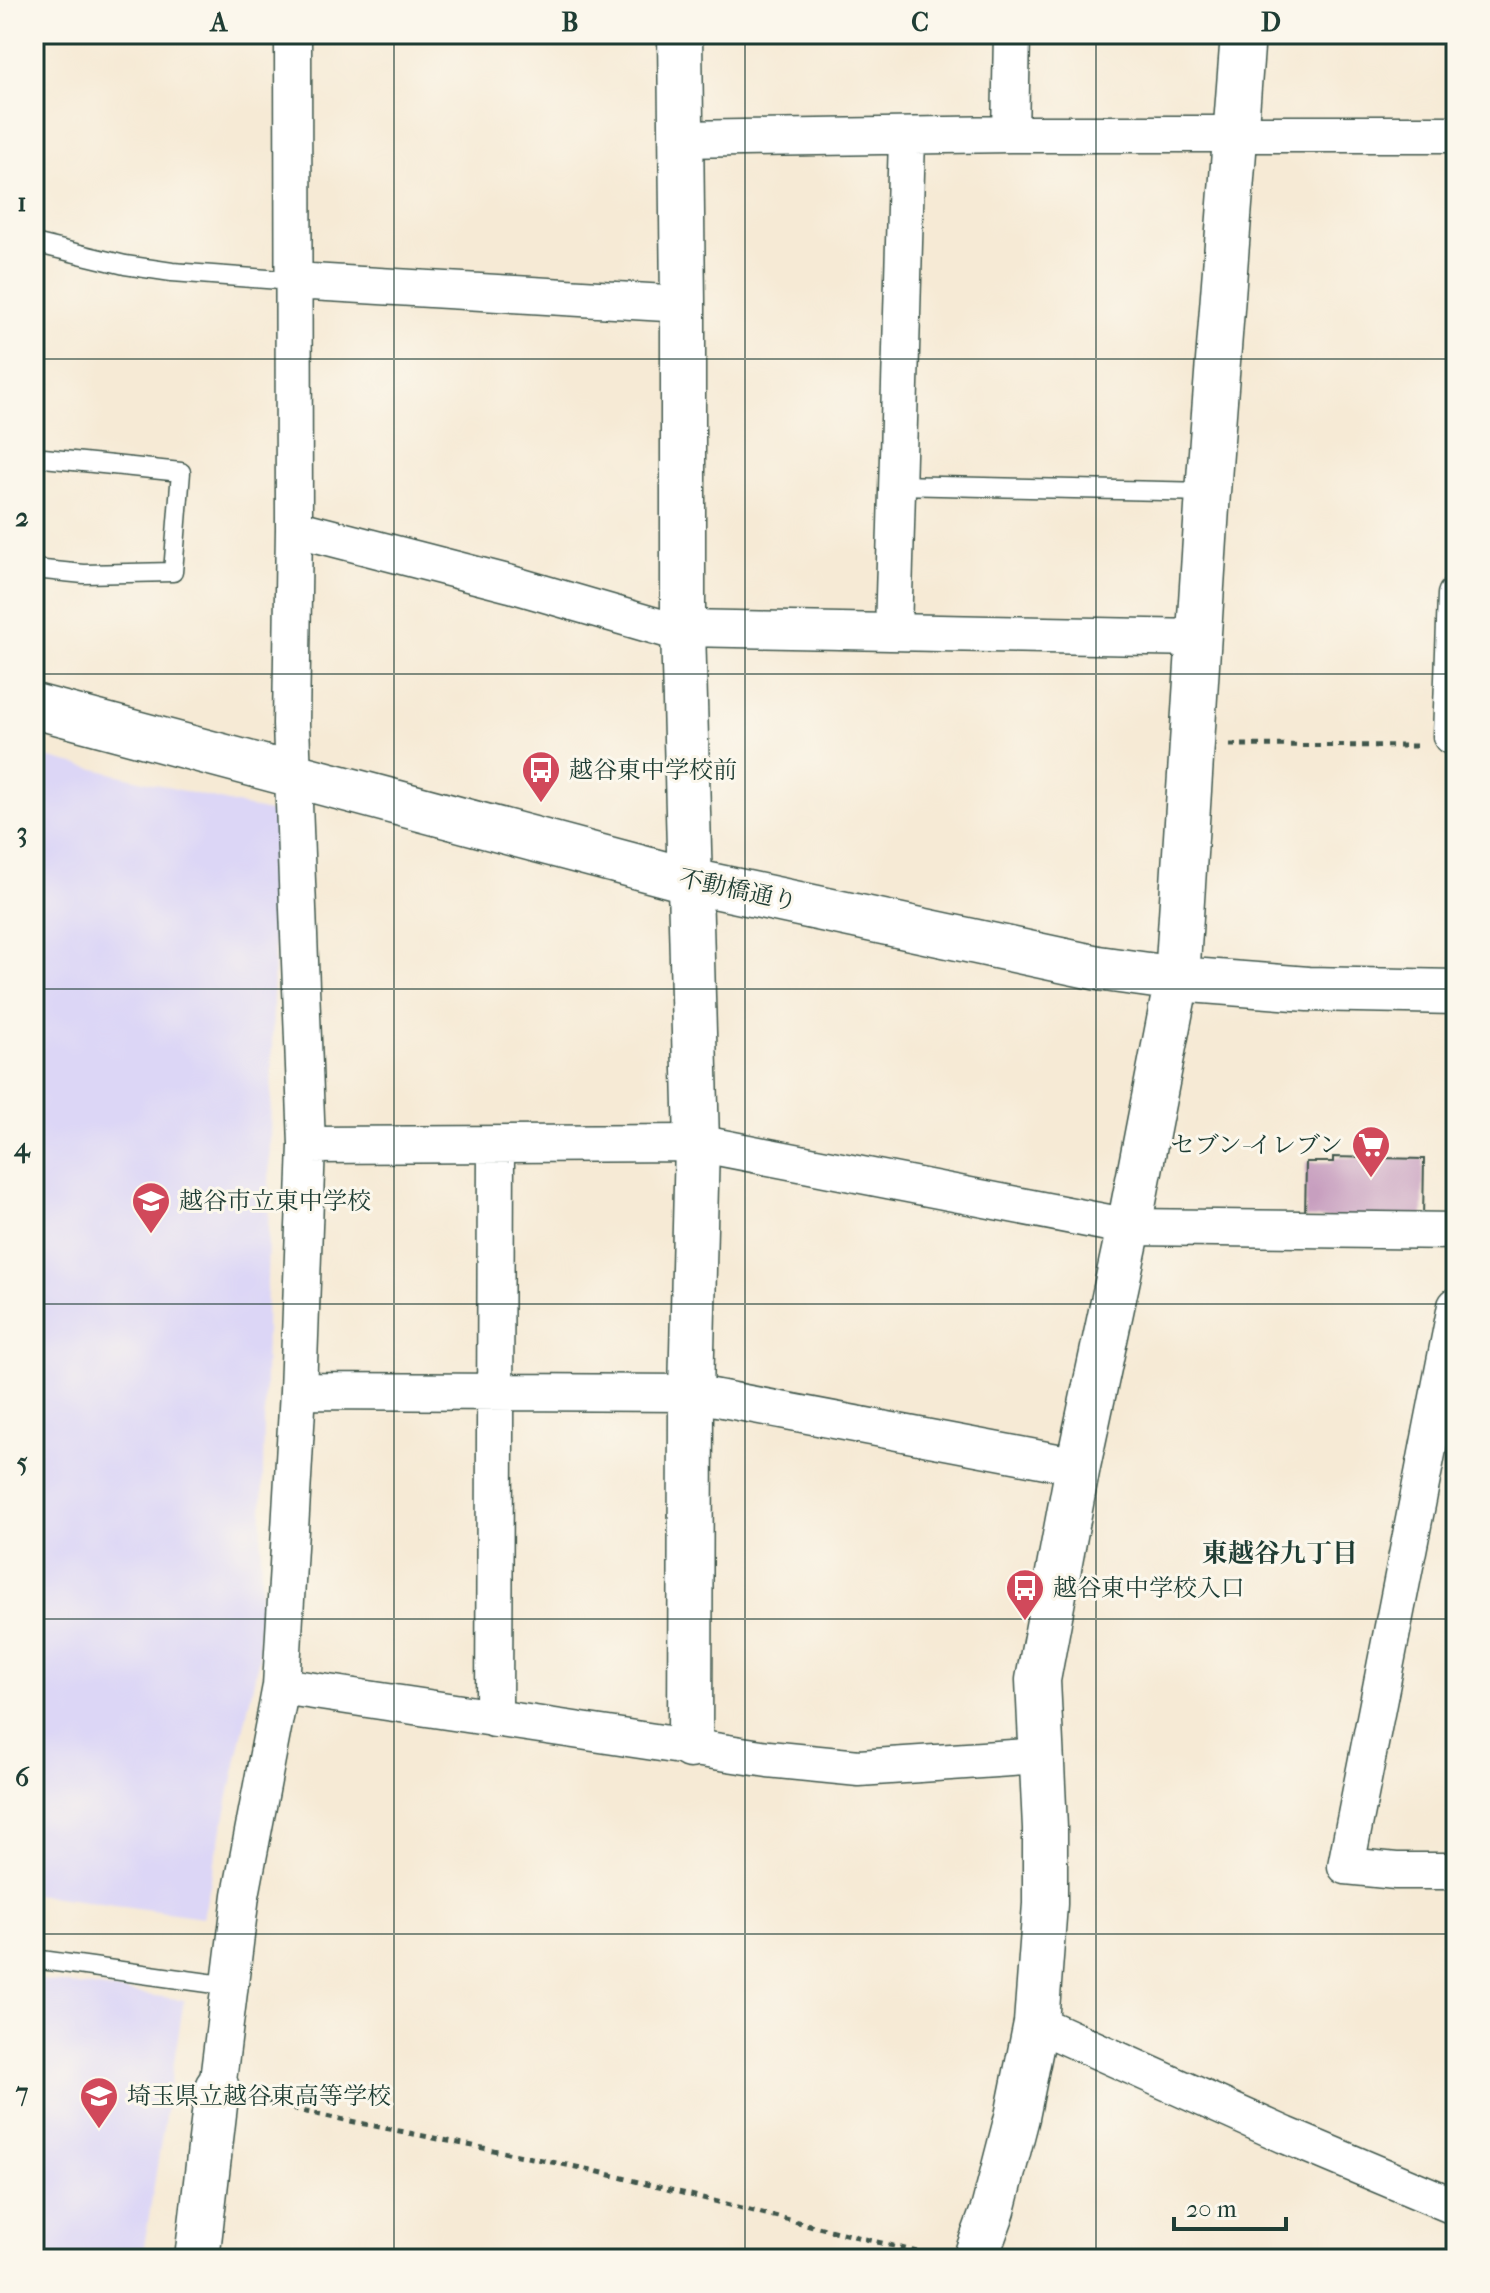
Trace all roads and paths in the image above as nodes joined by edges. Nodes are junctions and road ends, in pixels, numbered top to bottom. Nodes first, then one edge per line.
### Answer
1 (293, 34) edge
2 (680, 34) edge
3 (1012, 34) edge
4 (1243, 34) edge
5 (1010, 134) junction
6 (1456, 134) edge
7 (1236, 135) junction
8 (907, 137) junction
9 (681, 139) junction
10 (34, 243) edge
11 (294, 281) junction
12 (683, 304) junction
13 (34, 457) edge
14 (897, 485) junction
15 (1208, 492) junction
16 (294, 528) junction
17 (34, 569) edge
18 (1456, 595) edge
19 (683, 631) junction
20 (893, 632) junction
21 (1199, 638) junction
22 (34, 706) edge
23 (1454, 736) edge
24 (1229, 745) dead end
25 (294, 776) junction
26 (691, 881) junction
27 (1177, 979) junction
28 (1456, 992) edge
29 (697, 1143) junction
30 (307, 1145) junction
31 (496, 1145) junction
32 (1129, 1227) junction
33 (1456, 1231) edge
34 (1456, 1306) edge
35 (298, 1391) junction
36 (495, 1392) junction
37 (691, 1393) junction
38 (1441, 1455) edge
39 (1078, 1466) junction
40 (281, 1686) junction
41 (494, 1719) junction
42 (690, 1746) junction
43 (1041, 1756) junction
44 (1456, 1871) edge
45 (34, 1959) edge
46 (230, 1986) junction
47 (1036, 2023) junction
48 (217, 2088) junction
49 (1456, 2207) edge
50 (197, 2259) edge
51 (944, 2259) edge
52 (975, 2259) edge

1 - 11 street
2 - 9 street
3 - 5 street
4 - 7 street
5 - 7 street
5 - 8 street
6 - 7 street
7 - 15 street
8 - 9 street
8 - 14 street
9 - 12 street
10 - 11 lane
11 - 12 street
11 - 16 street
12 - 19 street
13 - 17 lane
14 - 15 lane
14 - 20 street
15 - 21 street
16 - 19 street
16 - 25 street
18 - 23 street
19 - 20 street
19 - 26 street
20 - 21 street
21 - 27 street
22 - 25 street, 不動橋通り
23 - 24 path
25 - 26 street, 不動橋通り
25 - 30 street
26 - 27 street, 不動橋通り
26 - 29 street
27 - 28 street, 不動橋通り
27 - 32 street
29 - 31 street
29 - 32 street
29 - 37 street
30 - 31 street
30 - 35 street
31 - 36 street
32 - 33 street
32 - 39 street
34 - 38 street
35 - 36 street
35 - 40 street
36 - 37 street
36 - 41 street
37 - 39 street
37 - 42 street
38 - 44 street
39 - 43 street
40 - 41 street
40 - 46 street
41 - 42 street
42 - 43 street
43 - 47 street
45 - 46 lane
46 - 48 street
47 - 49 street
47 - 52 street
48 - 50 street
48 - 51 path

